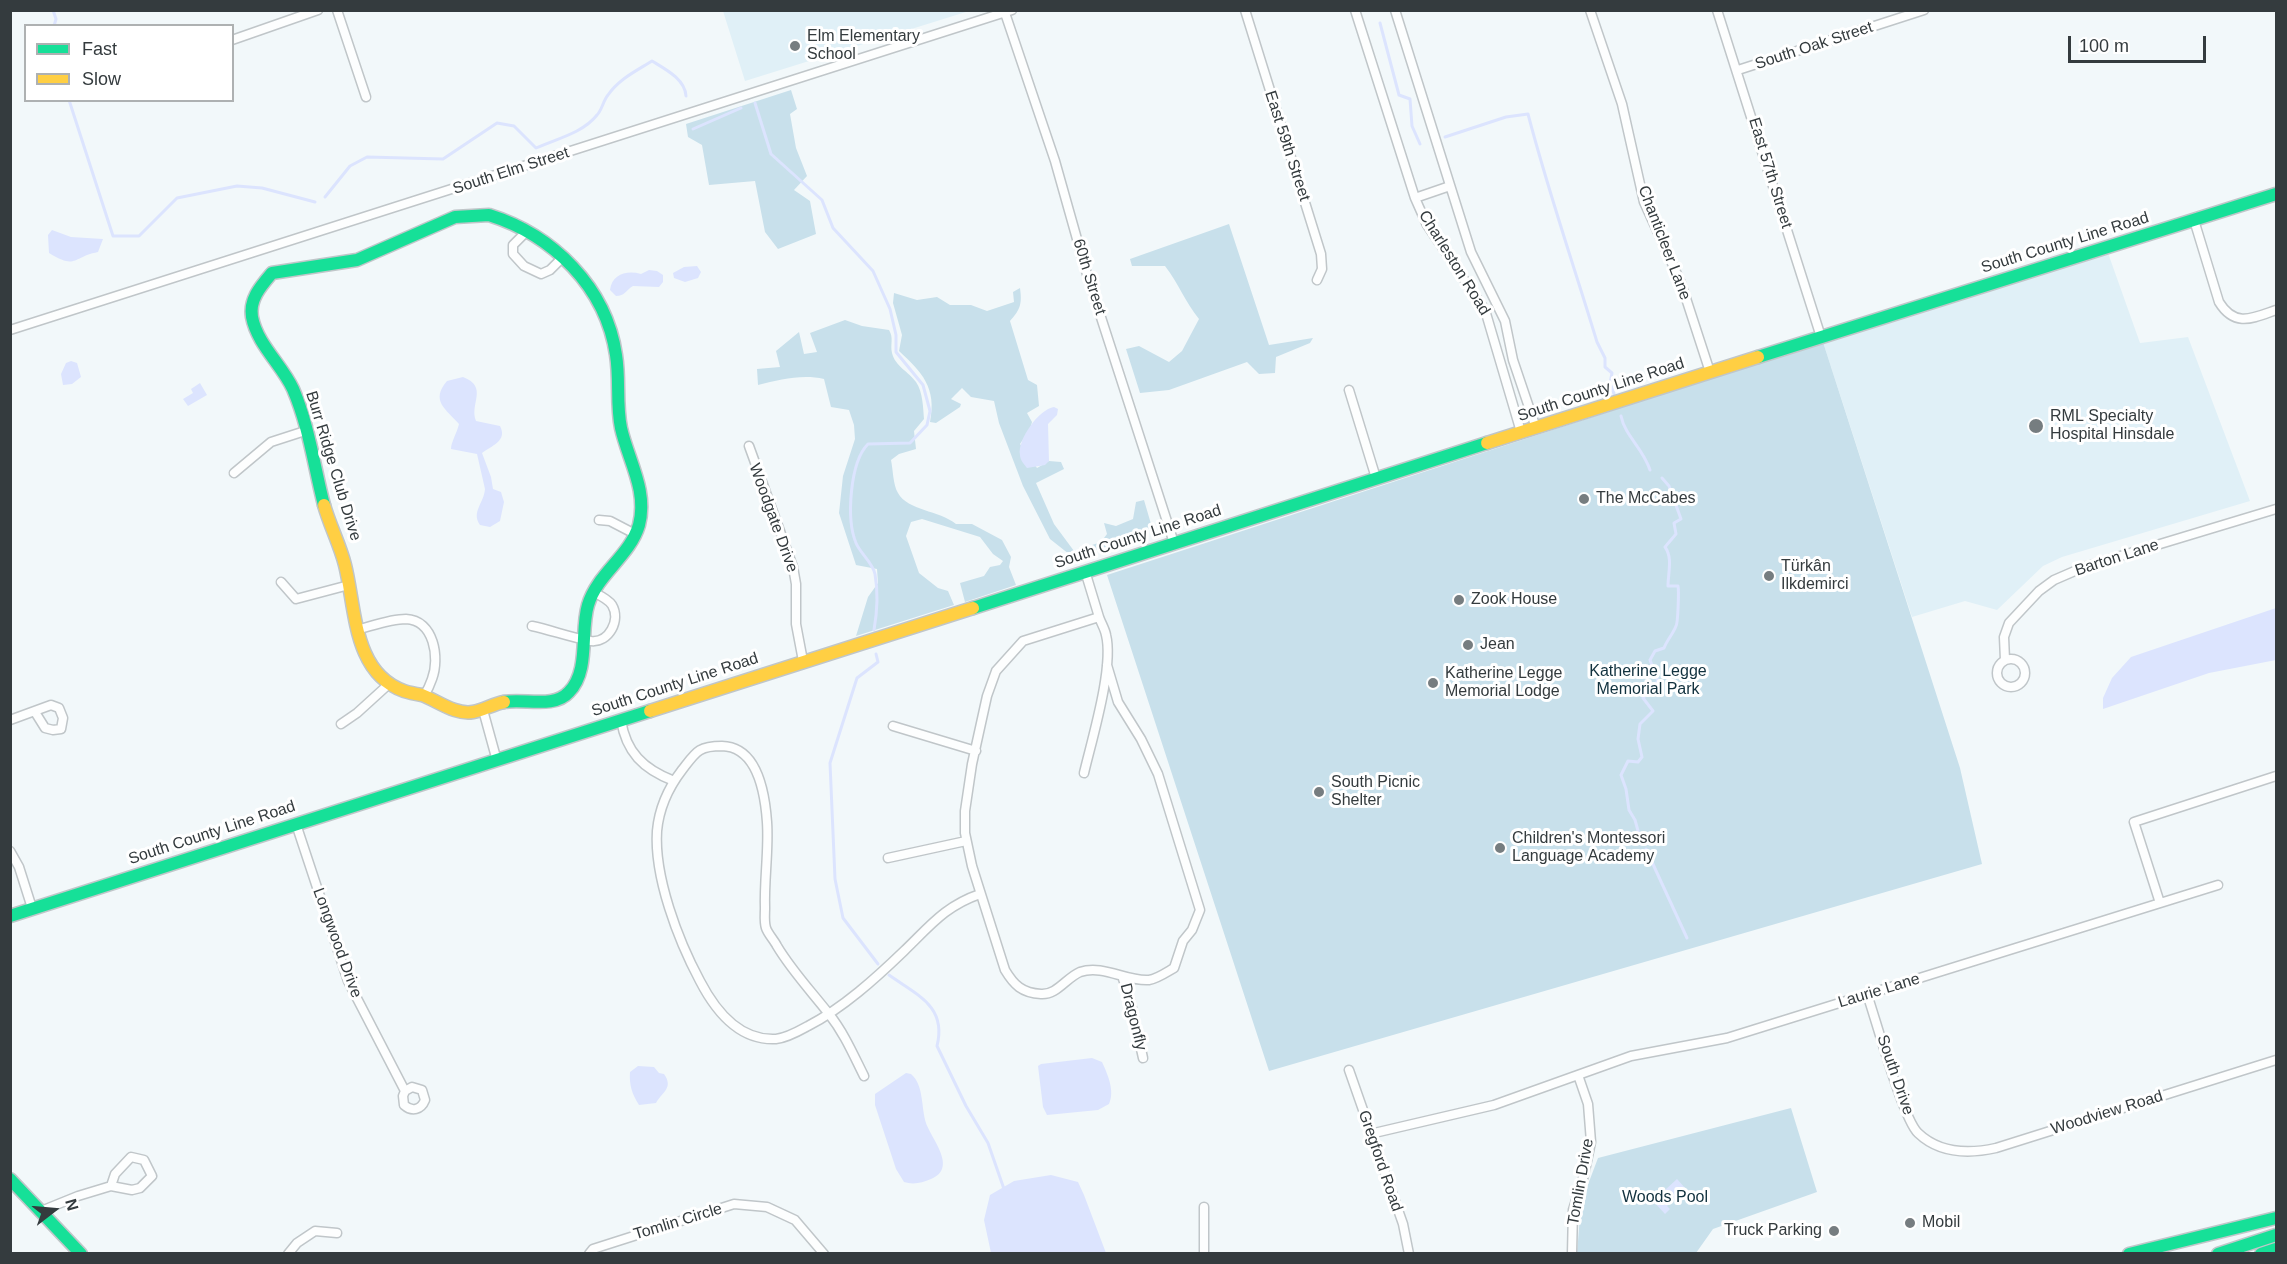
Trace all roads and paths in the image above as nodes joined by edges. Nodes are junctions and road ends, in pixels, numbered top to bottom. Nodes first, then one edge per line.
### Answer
1 (318, 10) edge
2 (337, 10) edge
3 (1245, 10) edge
4 (1354, 10) edge
5 (1395, 10) edge
6 (1590, 10) edge
7 (1718, 10) edge
8 (1924, 10) edge
9 (1007, 11) edge
10 (234, 39) edge
11 (1737, 70) junction
12 (366, 97) dead end
13 (1450, 186) junction
14 (2277, 194) edge
15 (1414, 198) junction
16 (2194, 220) junction
17 (528, 230) junction
18 (563, 257) junction
19 (1317, 280) dead end
20 (2277, 310) edge
21 (10, 330) edge
22 (1821, 337) junction
23 (1710, 372) junction
24 (1349, 390) dead end
25 (1536, 428) junction
26 (305, 430) junction
27 (1521, 432) junction
28 (749, 446) dead end
29 (234, 473) dead end
30 (1376, 478) junction
31 (2277, 508) edge
32 (599, 520) dead end
33 (635, 534) junction
34 (1174, 543) junction
35 (1086, 571) junction
36 (281, 582) dead end
37 (349, 585) junction
38 (593, 592) junction
39 (1099, 617) junction
40 (532, 626) dead end
41 (356, 630) junction
42 (583, 638) junction
43 (2005, 660) dead end
44 (802, 661) junction
45 (1107, 665) junction
46 (390, 683) junction
47 (424, 696) junction
48 (1118, 702) junction
49 (1100, 709) junction
50 (483, 710) junction
51 (34, 712) dead end
52 (10, 720) edge
53 (621, 720) junction
54 (341, 724) dead end
55 (893, 726) dead end
56 (976, 751) junction
57 (496, 761) junction
58 (1084, 773) dead end
59 (2277, 777) edge
60 (674, 781) junction
61 (296, 824) junction
62 (966, 841) junction
63 (10, 851) edge
64 (888, 858) dead end
65 (2218, 885) dead end
66 (980, 894) junction
67 (2160, 903) junction
68 (32, 908) junction
69 (10, 916) edge
70 (1122, 976) junction
71 (1867, 994) junction
72 (828, 1014) junction
73 (1143, 1058) dead end
74 (2277, 1060) edge
75 (1349, 1070) dead end
76 (1578, 1075) junction
77 (864, 1076) dead end
78 (405, 1091) dead end
79 (1370, 1134) junction
80 (1935, 1146) joint
81 (10, 1179) edge
82 (111, 1186) junction
83 (1204, 1207) dead end
84 (41, 1211) junction
85 (2277, 1218) edge
86 (337, 1233) dead end
87 (2277, 1235) edge
88 (2277, 1249) edge
89 (81, 1254) edge
90 (288, 1254) edge
91 (589, 1254) edge
92 (824, 1254) edge
93 (1204, 1254) edge
94 (1409, 1254) edge
95 (1572, 1254) edge
96 (2129, 1254) edge
97 (2218, 1254) edge
98 (2262, 1254) edge

1 - 10 street
2 - 12 street
3 - 19 street, East 59th Street
4 - 15 street, Charleston Road
5 - 13 street, Charleston Road
6 - 23 street, Chanticleer Lane
7 - 11 street, East 57th Street
8 - 11 street, South Oak Street
9 - 21 street, South Elm Street
9 - 34 street, 60th Street
11 - 22 street, East 57th Street
13 - 15 street, Charleston Road
13 - 25 street, Charleston Road
14 - 16 main road, South County Line Road
15 - 27 street, Charleston Road
16 - 20 street
16 - 22 main road, South County Line Road
17 - 18 main road, Burr Ridge Club Drive
17 - 18 street
17 - 26 main road, Burr Ridge Club Drive
18 - 33 main road, Burr Ridge Club Drive
22 - 23 main road, South County Line Road
23 - 25 main road, South County Line Road
24 - 30 street
25 - 27 main road, South County Line Road
26 - 29 street
26 - 37 main road, Burr Ridge Club Drive
27 - 30 main road, South County Line Road
28 - 44 street, Woodgate Drive
30 - 34 main road, South County Line Road
31 - 43 street, Barton Lane
32 - 33 street
33 - 38 main road, Burr Ridge Club Drive
34 - 35 main road, South County Line Road
35 - 39 street
35 - 44 main road, South County Line Road
36 - 37 street
37 - 41 main road, Burr Ridge Club Drive
38 - 42 main road, Burr Ridge Club Drive
38 - 42 street
39 - 45 street
39 - 56 street
40 - 42 street
41 - 46 main road, Burr Ridge Club Drive
41 - 47 street
42 - 50 main road, Burr Ridge Club Drive
44 - 53 main road, South County Line Road
45 - 48 street
45 - 49 street
46 - 47 main road, Burr Ridge Club Drive
46 - 54 street
47 - 50 main road, Burr Ridge Club Drive
48 - 49 street
48 - 70 street
49 - 58 street
50 - 57 street
51 - 52 street
53 - 57 main road, South County Line Road
53 - 60 street
55 - 56 street
56 - 62 street
57 - 61 main road, South County Line Road
59 - 67 street
60 - 72 street
60 - 72 street
61 - 68 main road, South County Line Road
61 - 78 street, Longwood Drive
62 - 64 street
62 - 66 street
63 - 68 street
65 - 67 street, Laurie Lane
66 - 70 street
66 - 72 street
67 - 71 street, Laurie Lane
68 - 69 main road, South County Line Road
70 - 73 street, Dragonfly
71 - 76 street, Laurie Lane
71 - 80 street, South Drive
72 - 77 street
74 - 80 street, Woodview Road
75 - 79 street, Gregford Road
76 - 79 street, Laurie Lane
76 - 95 street, Tomlin Drive
79 - 94 street, Gregford Road
81 - 84 main road
82 - 82 street
82 - 84 street
83 - 93 street
84 - 89 main road
85 - 96 main road
86 - 90 street
87 - 97 main road
88 - 98 main road
91 - 92 street, Tomlin Circle

